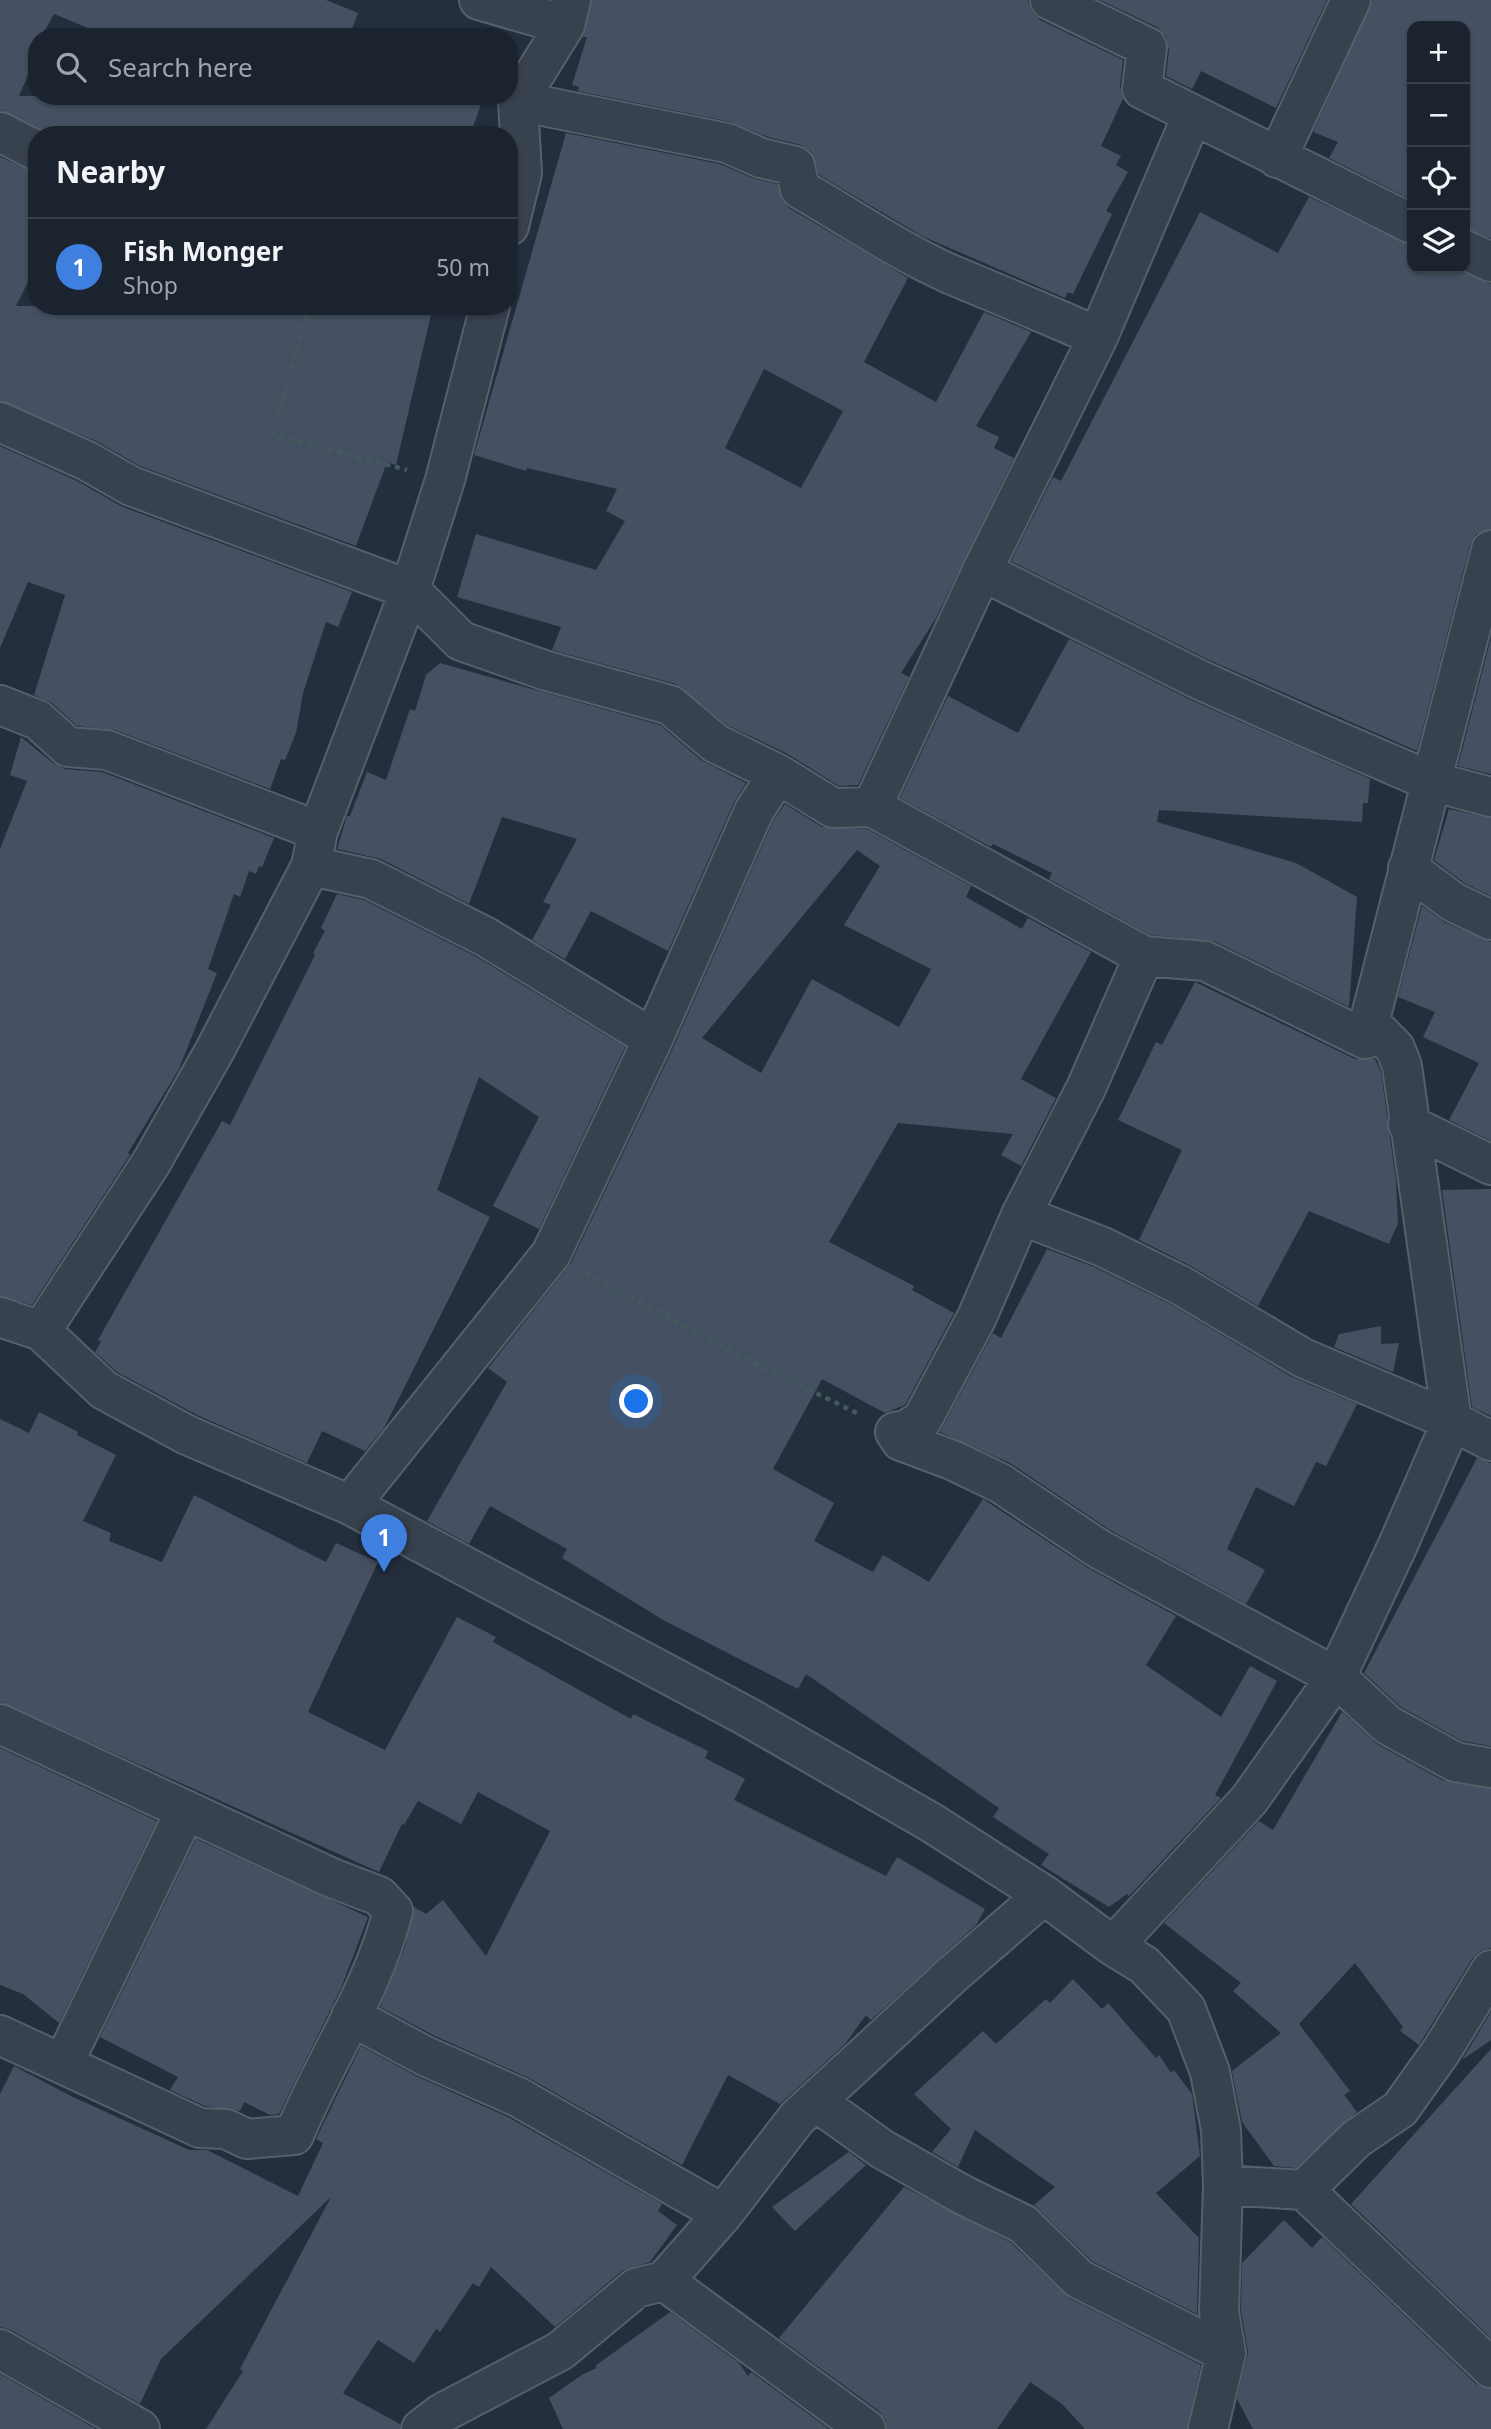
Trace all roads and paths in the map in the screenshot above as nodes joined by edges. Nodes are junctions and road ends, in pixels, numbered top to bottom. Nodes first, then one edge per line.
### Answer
1 (479, 0) edge
2 (1051, 0) edge
3 (1351, 0) edge
4 (568, 13) edge
5 (518, 101) junction
6 (1192, 116) junction
7 (0, 132) edge
8 (28, 147) edge
9 (1277, 159) junction
10 (518, 189) edge
11 (1407, 222) edge
12 (1470, 252) edge
13 (1491, 262) edge
14 (306, 315) edge
15 (488, 315) edge
16 (1098, 337) junction
17 (0, 422) edge
18 (445, 480) junction
19 (1491, 550) edge
20 (982, 571) junction
21 (410, 590) junction
22 (0, 705) edge
23 (778, 774) junction
24 (1430, 781) junction
25 (1491, 797) edge
26 (872, 807) junction
27 (314, 848) junction
28 (1408, 868) junction
29 (1491, 920) edge
30 (1144, 956) junction
31 (653, 1038) junction
32 (1365, 1038) junction
33 (1408, 1124) junction
34 (1491, 1165) edge
35 (1021, 1215) junction
36 (551, 1254) junction
37 (0, 1317) edge
38 (41, 1331) junction
39 (1452, 1421) junction
40 (895, 1432) junction
41 (1491, 1441) edge
42 (349, 1505) junction
43 (1336, 1677) junction
44 (0, 1724) edge
45 (1491, 1768) edge
46 (186, 1810) junction
47 (1044, 1895) junction
48 (1113, 1946) junction
49 (1491, 1970) edge
50 (351, 2016) junction
51 (0, 2035) edge
52 (63, 2064) junction
53 (818, 2103) junction
54 (1223, 2185) junction
55 (1304, 2190) junction
56 (723, 2214) junction
57 (664, 2281) junction
58 (0, 2349) edge
59 (1226, 2353) junction
60 (1491, 2368) edge
61 (140, 2429) edge
62 (421, 2429) edge
63 (866, 2429) edge
64 (1208, 2429) edge

1 - 4 street
2 - 6 street
3 - 9 street
4 - 5 street
5 - 10 street
5 - 16 street
6 - 9 street
6 - 16 street
7 - 8 street
9 - 11 street
12 - 13 street
14 - 18 path
15 - 18 street
16 - 20 street
17 - 21 street
18 - 21 street
19 - 24 street
20 - 24 street
20 - 26 street
21 - 23 street
21 - 27 street
22 - 27 street
23 - 26 street
23 - 31 street
24 - 25 street
24 - 28 street
26 - 30 street
27 - 31 street
27 - 38 street
28 - 29 street
28 - 32 street
30 - 32 street
30 - 35 street
31 - 36 street
32 - 33 street
33 - 34 street
33 - 39 street
35 - 39 street
35 - 40 street
36 - 40 path
36 - 42 street
37 - 38 street
38 - 42 street
39 - 41 street
39 - 43 street
40 - 43 street
42 - 47 street
43 - 45 street
43 - 48 street
44 - 46 street
46 - 50 street
46 - 52 street
47 - 48 street
47 - 53 street
48 - 54 street
49 - 55 street
50 - 52 street
50 - 56 street
51 - 52 street
53 - 56 street
53 - 59 street
54 - 55 street
54 - 59 street
55 - 60 street
56 - 57 street
57 - 62 street
57 - 63 street
58 - 61 street
59 - 64 street

